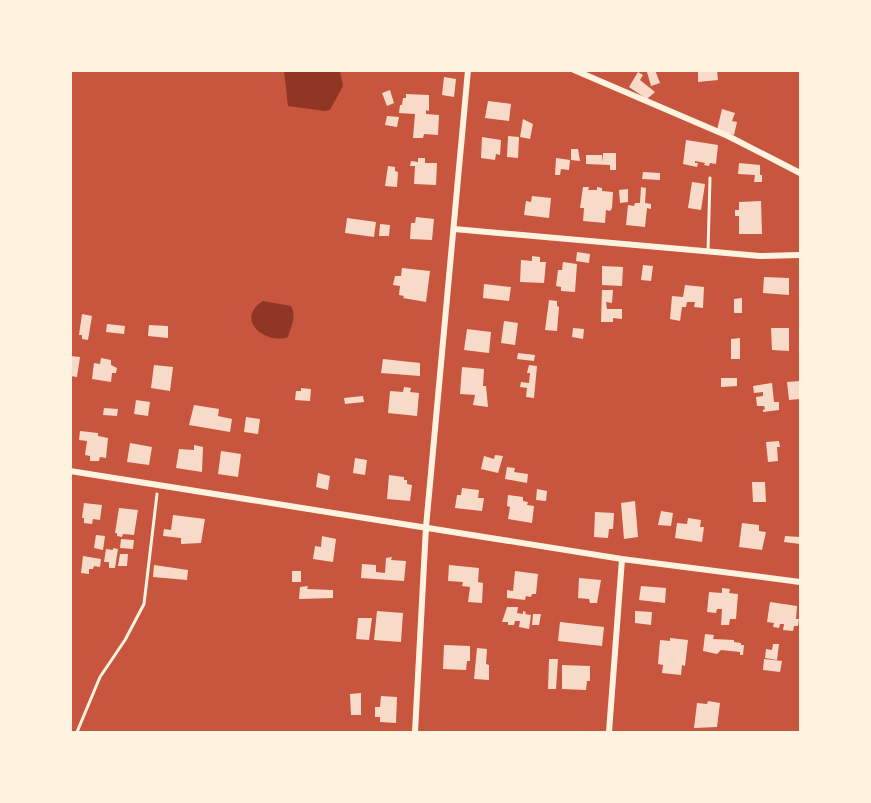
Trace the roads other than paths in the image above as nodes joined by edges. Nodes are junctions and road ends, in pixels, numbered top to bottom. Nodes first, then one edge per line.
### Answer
1 (468, 70) edge
2 (574, 70) edge
3 (801, 173) edge
4 (710, 178) dead end
5 (454, 229) junction
6 (708, 251) junction
7 (801, 255) edge
8 (70, 471) edge
9 (426, 527) junction
10 (622, 559) junction
11 (801, 582) edge
12 (415, 732) edge
13 (609, 732) edge

1 - 5 street
2 - 3 street
4 - 6 lane
5 - 6 street
5 - 9 street
6 - 7 street
8 - 9 street
9 - 10 street
9 - 12 street
10 - 11 street
10 - 13 street

